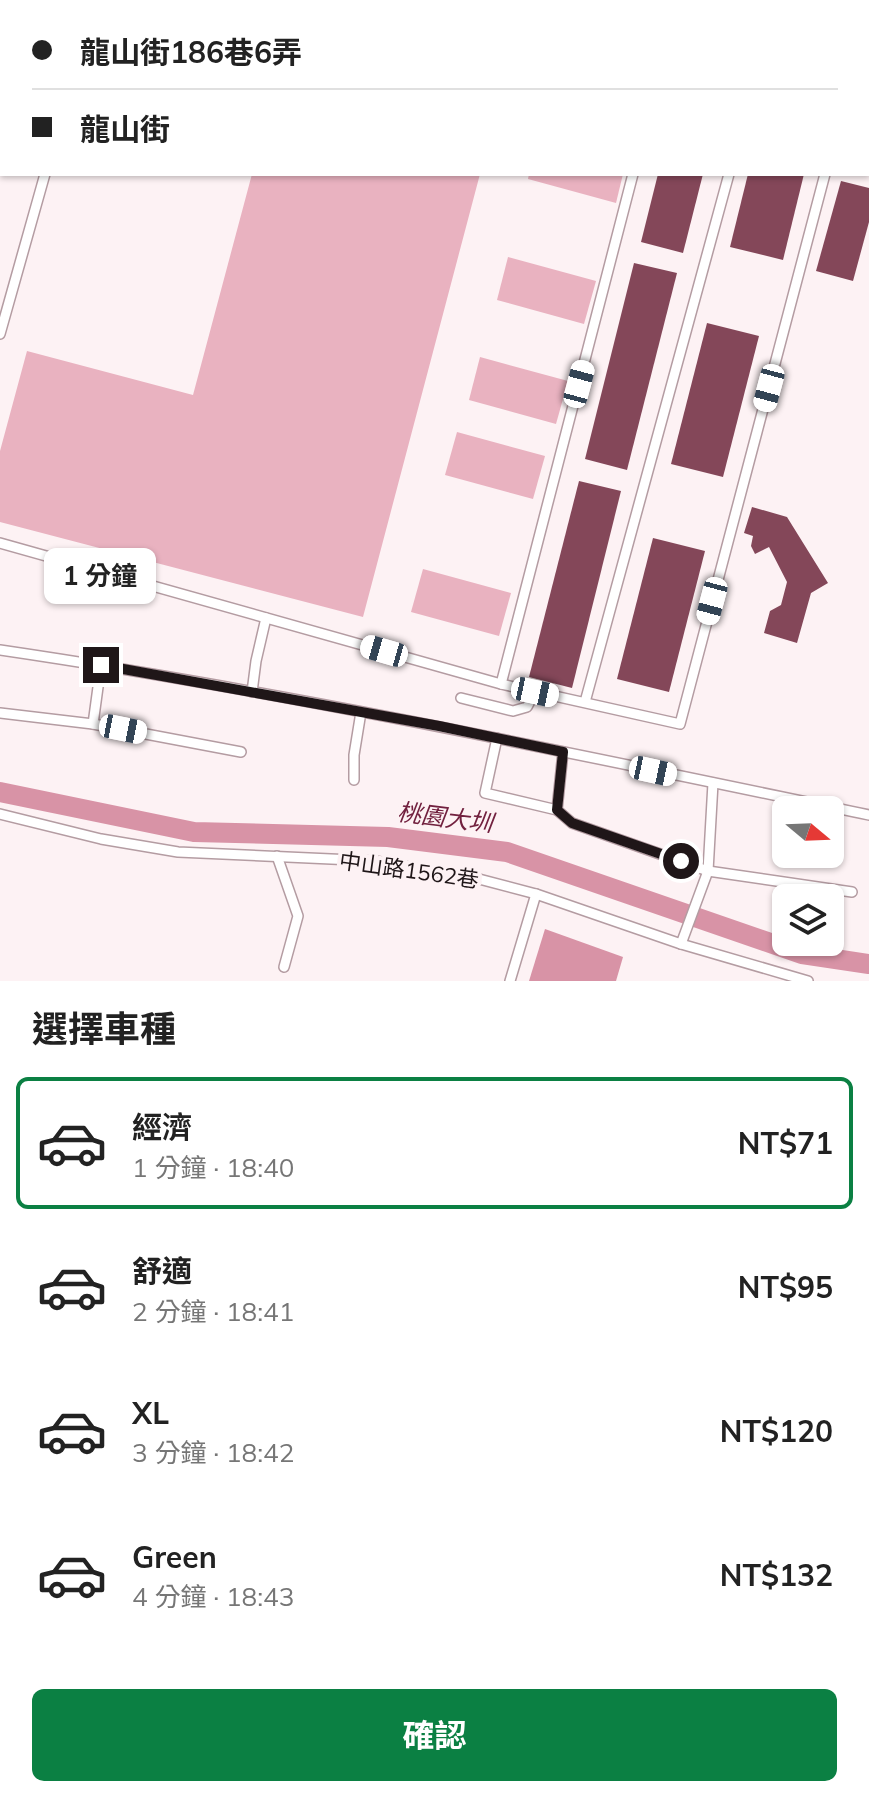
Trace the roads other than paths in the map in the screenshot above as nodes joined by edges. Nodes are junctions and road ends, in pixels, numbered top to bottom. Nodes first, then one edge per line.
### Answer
1 (44, 176) edge
2 (632, 176) edge
3 (728, 176) edge
4 (824, 176) edge
5 (0, 334) edge
6 (0, 543) edge
7 (266, 618) junction
8 (0, 650) edge
9 (101, 665) junction
10 (501, 684) junction
11 (252, 692) junction
12 (535, 692) junction
13 (461, 698) dead end
14 (585, 702) junction
15 (361, 712) junction
16 (0, 713) edge
17 (93, 724) junction
18 (497, 738) junction
19 (241, 752) dead end
20 (563, 752) junction
21 (354, 780) dead end
22 (713, 783) junction
23 (557, 810) junction
24 (0, 814) edge
25 (869, 815) edge
26 (277, 856) junction
27 (708, 871) junction
28 (852, 892) dead end
29 (536, 894) junction
30 (681, 944) junction
31 (284, 967) dead end
32 (510, 981) edge
33 (808, 981) edge

1 - 5 lane
2 - 10 lane
3 - 14 lane
4 - 14 lane
6 - 7 lane
7 - 10 lane
7 - 11 lane
8 - 9 lane
9 - 11 lane
9 - 17 lane
10 - 12 lane
11 - 15 lane
12 - 13 lane
12 - 14 lane
15 - 18 lane
15 - 21 lane
16 - 17 lane
17 - 19 lane
18 - 20 lane
18 - 23 lane
20 - 22 lane
20 - 23 lane
22 - 25 lane
22 - 27 lane
23 - 27 lane
24 - 26 lane, 中山路1562巷
26 - 29 lane, 中山路1562巷
26 - 31 lane
27 - 28 lane
27 - 30 lane
29 - 30 lane, 中山路1562巷
29 - 32 lane
30 - 33 lane, 中山路1562巷

